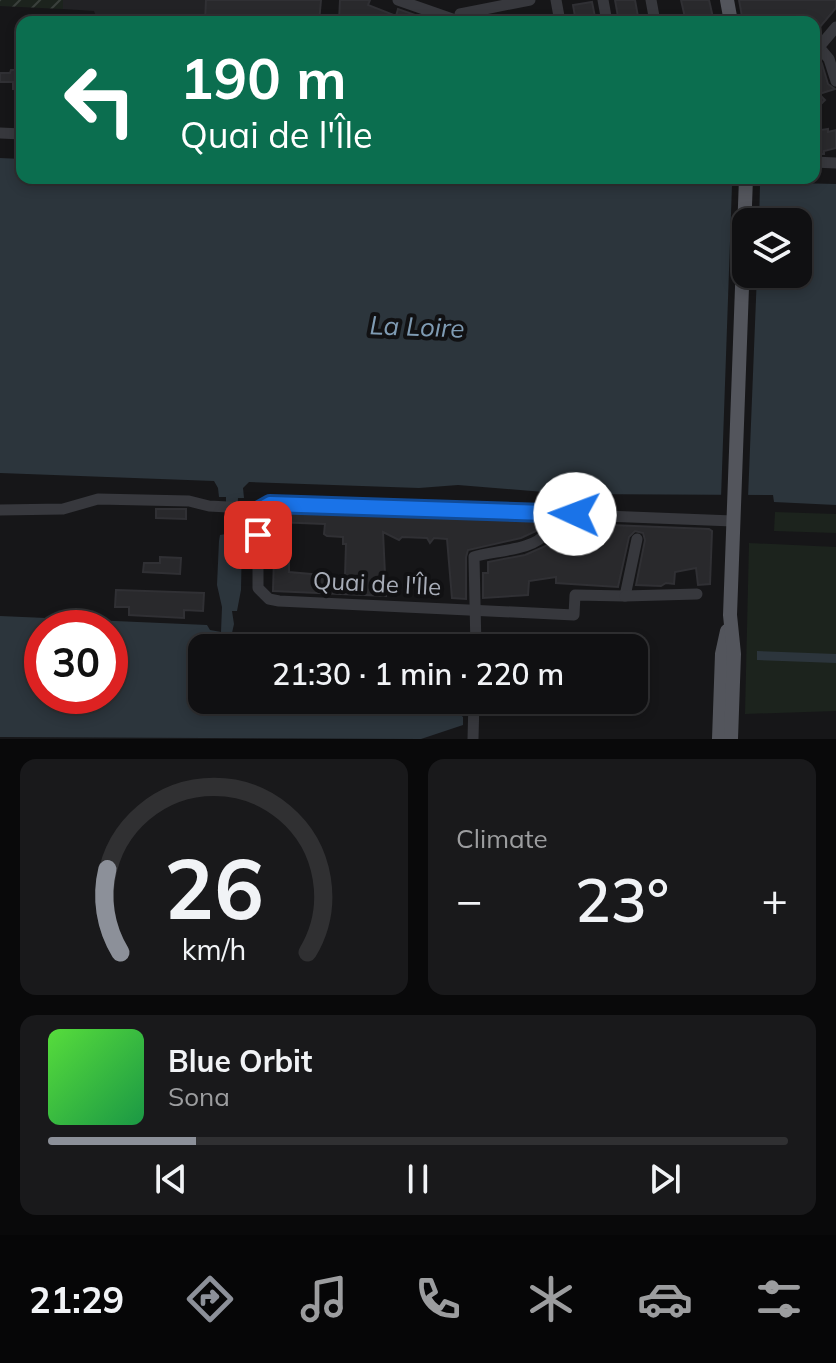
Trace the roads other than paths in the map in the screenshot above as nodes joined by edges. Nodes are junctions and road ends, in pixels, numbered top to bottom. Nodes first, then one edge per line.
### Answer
1 (398, 0) edge
2 (530, 0) edge
3 (449, 16) edge
4 (469, 16) edge
5 (836, 27) edge
6 (820, 46) edge
7 (820, 52) edge
8 (836, 81) edge
9 (746, 184) edge
10 (0, 510) edge
11 (254, 513) junction
12 (547, 513) junction
13 (733, 521) junction
14 (637, 539) dead end
15 (697, 594) dead end
16 (625, 596) junction
17 (477, 611) junction
18 (476, 634) edge
19 (474, 714) edge
20 (725, 737) edge
21 (473, 739) edge

1 - 3 street
2 - 4 street
5 - 6 street
7 - 8 street
9 - 13 main road
10 - 11 street
11 - 12 street
11 - 17 street, Quai de l'Île
12 - 13 street
12 - 17 street
13 - 20 main road
14 - 16 street
15 - 16 street
16 - 17 street, Quai de l'Île
17 - 18 street
19 - 21 street

